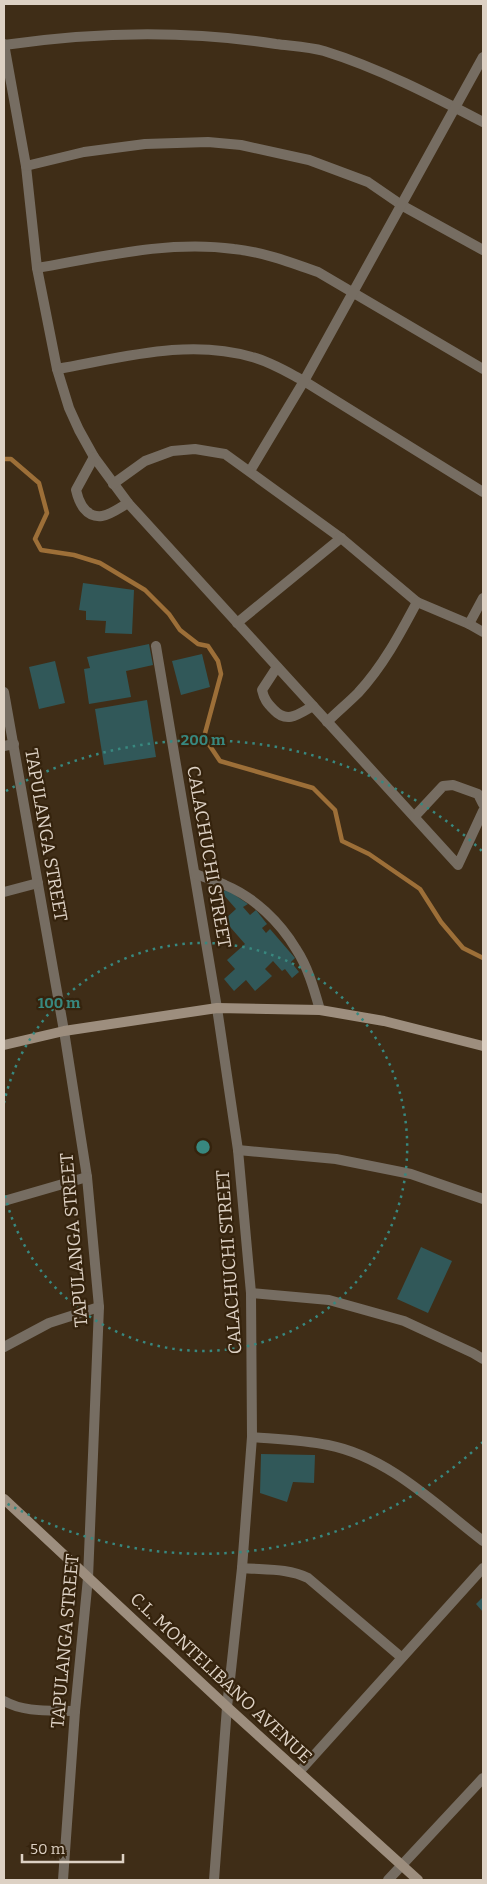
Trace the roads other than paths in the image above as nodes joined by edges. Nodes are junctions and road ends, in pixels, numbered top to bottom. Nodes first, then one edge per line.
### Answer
1 (4, 45) edge
2 (483, 57) edge
3 (455, 108) junction
4 (483, 122) edge
5 (26, 166) junction
6 (403, 206) junction
7 (483, 250) edge
8 (37, 268) junction
9 (352, 294) junction
10 (57, 369) junction
11 (483, 369) edge
12 (304, 381) junction
13 (94, 457) junction
14 (250, 471) junction
15 (113, 484) junction
16 (483, 492) edge
17 (128, 503) junction
18 (341, 538) junction
19 (483, 598) edge
20 (417, 602) junction
21 (237, 623) junction
22 (469, 624) junction
23 (483, 632) edge
24 (156, 646) dead end
25 (277, 667) junction
26 (4, 692) edge
27 (313, 706) junction
28 (327, 722) junction
29 (9, 745) edge
30 (483, 804) edge
31 (483, 811) edge
32 (415, 816) junction
33 (196, 874) junction
34 (38, 883) junction
35 (4, 892) edge
36 (217, 1008) junction
37 (320, 1010) junction
38 (64, 1031) junction
39 (4, 1045) edge
40 (483, 1046) edge
41 (238, 1150) junction
42 (88, 1177) junction
43 (483, 1199) edge
44 (4, 1201) edge
45 (251, 1293) junction
46 (99, 1308) junction
47 (4, 1346) edge
48 (483, 1359) edge
49 (252, 1437) junction
50 (4, 1500) edge
51 (483, 1541) edge
52 (242, 1568) junction
53 (483, 1568) edge
54 (88, 1578) junction
55 (401, 1657) junction
56 (4, 1701) edge
57 (227, 1707) junction
58 (75, 1710) junction
59 (299, 1772) junction
60 (483, 1778) edge
61 (402, 1866) junction
62 (64, 1880) edge
63 (214, 1880) edge
64 (388, 1880) edge
65 (418, 1880) edge

1 - 3 street
1 - 5 street
2 - 3 street
3 - 4 street
3 - 6 street
5 - 6 street
5 - 8 street
6 - 7 street
6 - 9 street
8 - 9 street
8 - 10 street
9 - 11 street
9 - 12 street
10 - 12 street
10 - 13 street
12 - 14 street
12 - 16 street
13 - 15 street
13 - 17 street
14 - 15 street
14 - 18 street
15 - 17 street
17 - 21 street
18 - 20 street
18 - 21 street
19 - 22 street
20 - 22 street
20 - 28 street
21 - 25 street
22 - 23 street
24 - 33 street, CALACHUCHI STREET
25 - 27 street
25 - 27 street
26 - 29 street, TAPULANGA STREET
27 - 28 street
28 - 32 street
29 - 34 street, TAPULANGA STREET
30 - 32 street
31 - 32 street
33 - 36 street, CALACHUCHI STREET
33 - 37 street
34 - 35 street
34 - 38 street, TAPULANGA STREET
36 - 37 street
36 - 38 street
36 - 41 street, CALACHUCHI STREET
37 - 40 street
38 - 39 street
38 - 42 street, TAPULANGA STREET
41 - 43 street
41 - 45 street, CALACHUCHI STREET
42 - 44 street
42 - 46 street, TAPULANGA STREET
45 - 48 street
45 - 49 street, CALACHUCHI STREET
46 - 47 street
46 - 54 street, TAPULANGA STREET
49 - 51 street
49 - 52 street, CALACHUCHI STREET
50 - 54 street, C.L. MONTELIBANO AVENUE
52 - 55 street
52 - 57 street, CALACHUCHI STREET
53 - 55 street
54 - 57 street, C.L. MONTELIBANO AVENUE
54 - 58 street, TAPULANGA STREET
55 - 59 street
56 - 58 street
57 - 59 street, C.L. MONTELIBANO AVENUE
57 - 63 street, CALACHUCHI STREET
58 - 62 street, TAPULANGA STREET
59 - 61 street, C.L. MONTELIBANO AVENUE
60 - 61 street
61 - 64 street
61 - 65 street, C.L. MONTELIBANO AVENUE

